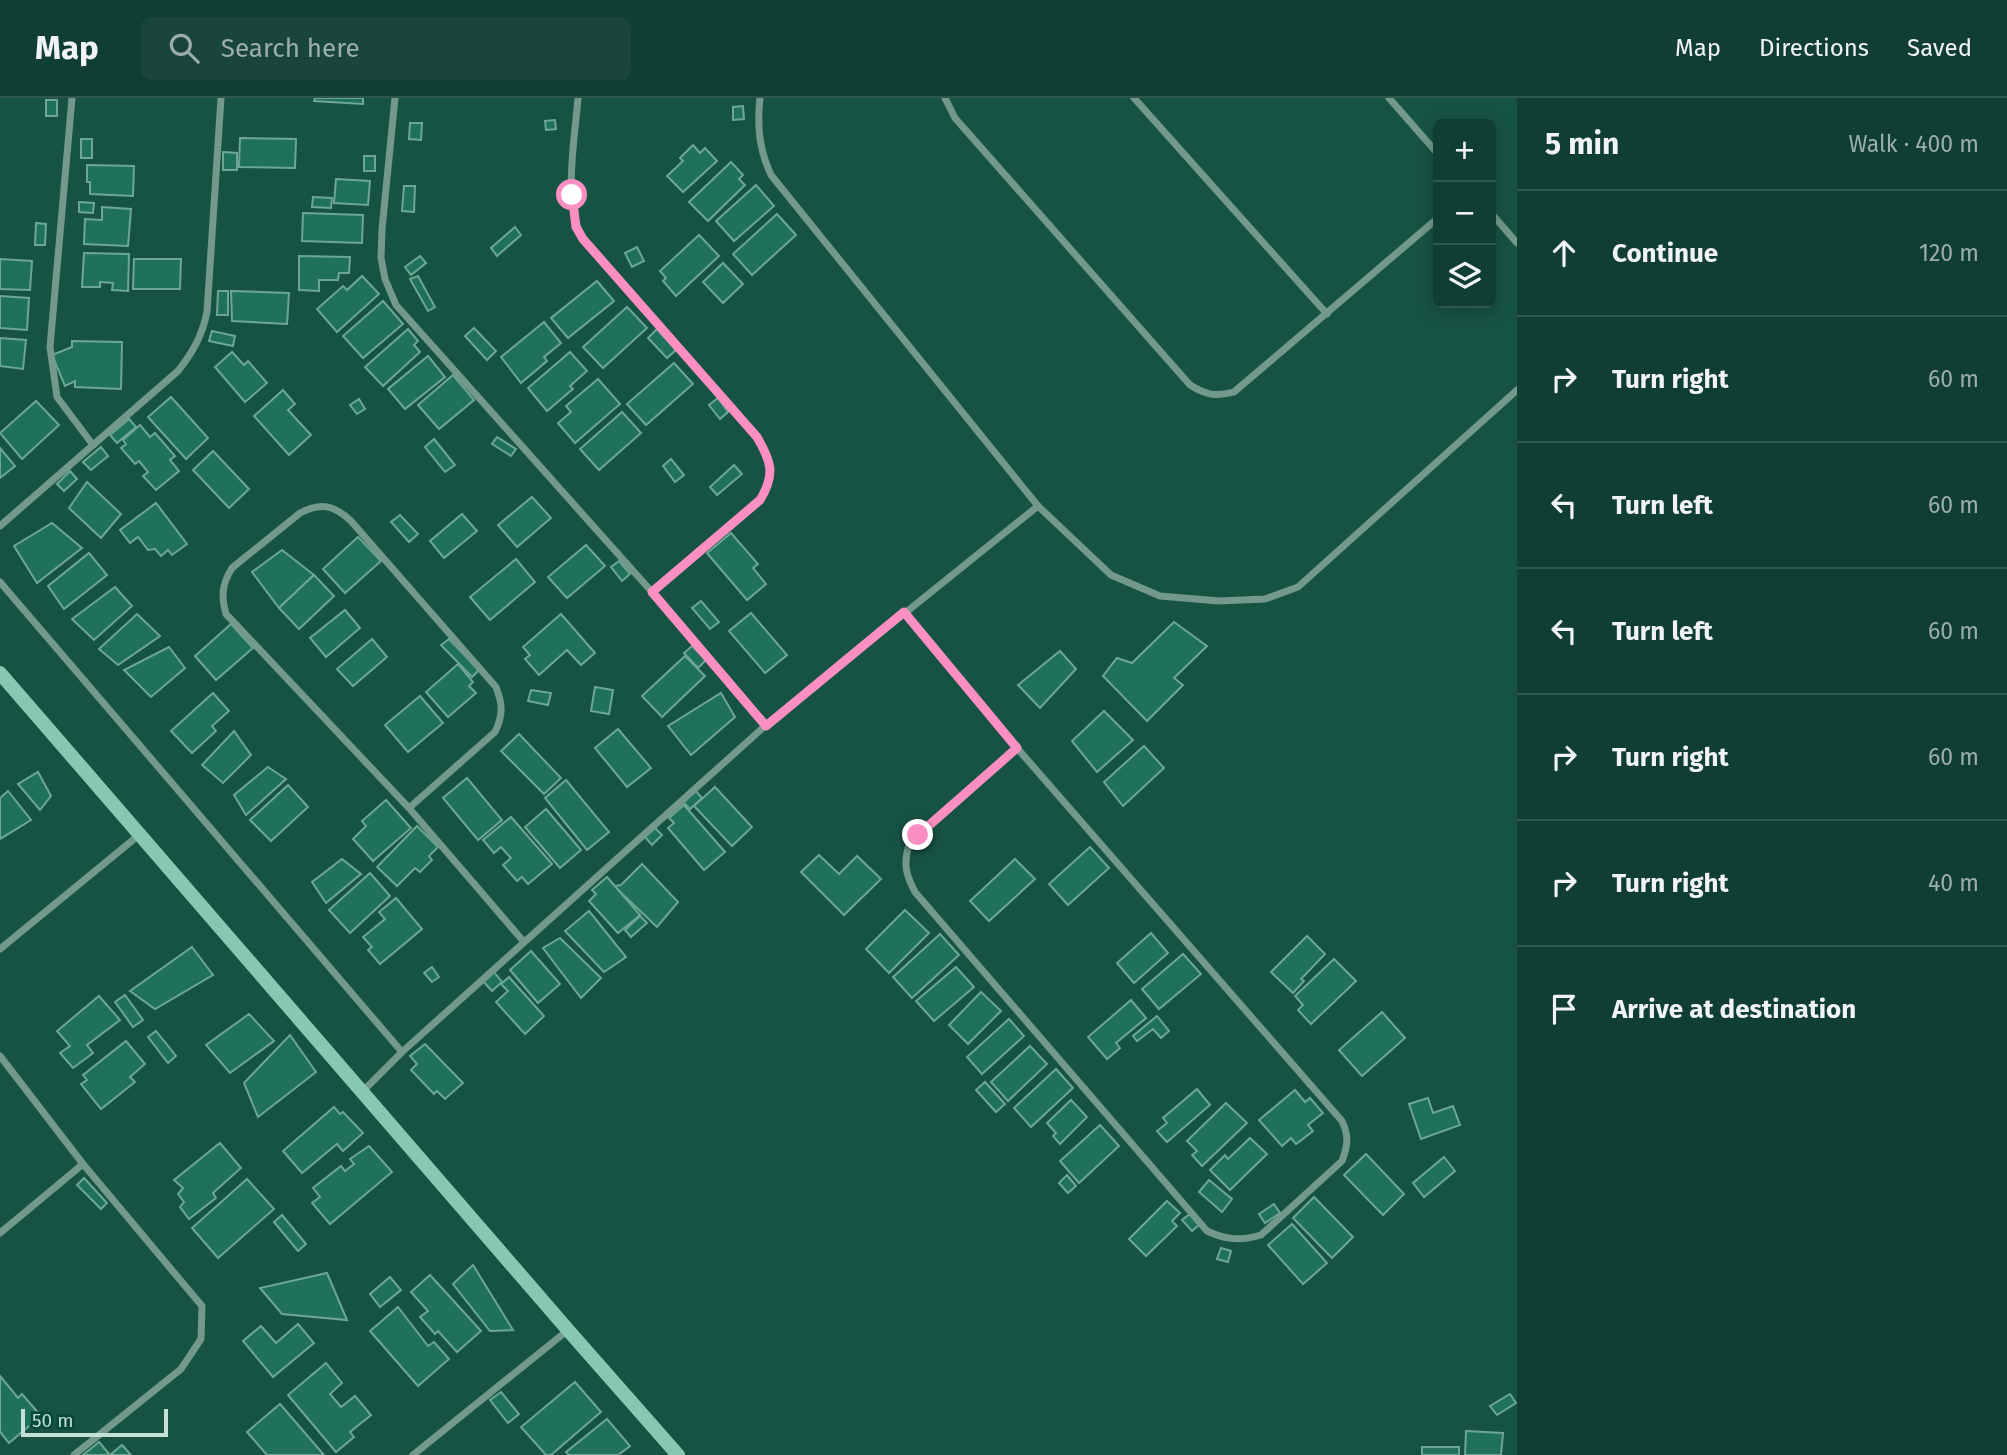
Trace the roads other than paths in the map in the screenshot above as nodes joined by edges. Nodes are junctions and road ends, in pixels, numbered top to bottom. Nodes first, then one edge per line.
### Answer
1 (72, 98) edge
2 (221, 98) edge
3 (395, 98) edge
4 (578, 98) edge
5 (760, 98) edge
6 (945, 98) edge
7 (1134, 98) edge
8 (1389, 98) edge
9 (1433, 148) edge
10 (1496, 219) edge
11 (1433, 222) edge
12 (1517, 243) edge
13 (1327, 314) junction
14 (1517, 390) edge
15 (93, 445) junction
16 (1038, 506) junction
17 (0, 526) edge
18 (0, 582) edge
19 (652, 592) junction
20 (904, 612) junction
21 (0, 673) edge
22 (766, 726) junction
23 (1017, 748) junction
24 (409, 808) junction
25 (139, 835) junction
26 (524, 942) junction
27 (0, 949) edge
28 (402, 1052) junction
29 (0, 1056) edge
30 (363, 1091) junction
31 (83, 1164) junction
32 (0, 1233) edge
33 (568, 1331) junction
34 (74, 1455) edge
35 (413, 1455) edge
36 (678, 1455) edge

1 - 15 street
2 - 15 street
3 - 19 street
4 - 19 street
5 - 16 street
6 - 13 street
7 - 13 street
8 - 9 street
10 - 12 street
11 - 13 street
14 - 16 street
15 - 17 street
16 - 20 street
18 - 28 street
19 - 22 street
20 - 22 street
20 - 23 street
21 - 25 street
22 - 26 street
23 - 23 street
24 - 24 street
24 - 26 street
25 - 27 street
25 - 30 street
26 - 28 street
28 - 30 street
29 - 31 street
30 - 33 street
31 - 32 street
31 - 34 street
33 - 35 street
33 - 36 street

